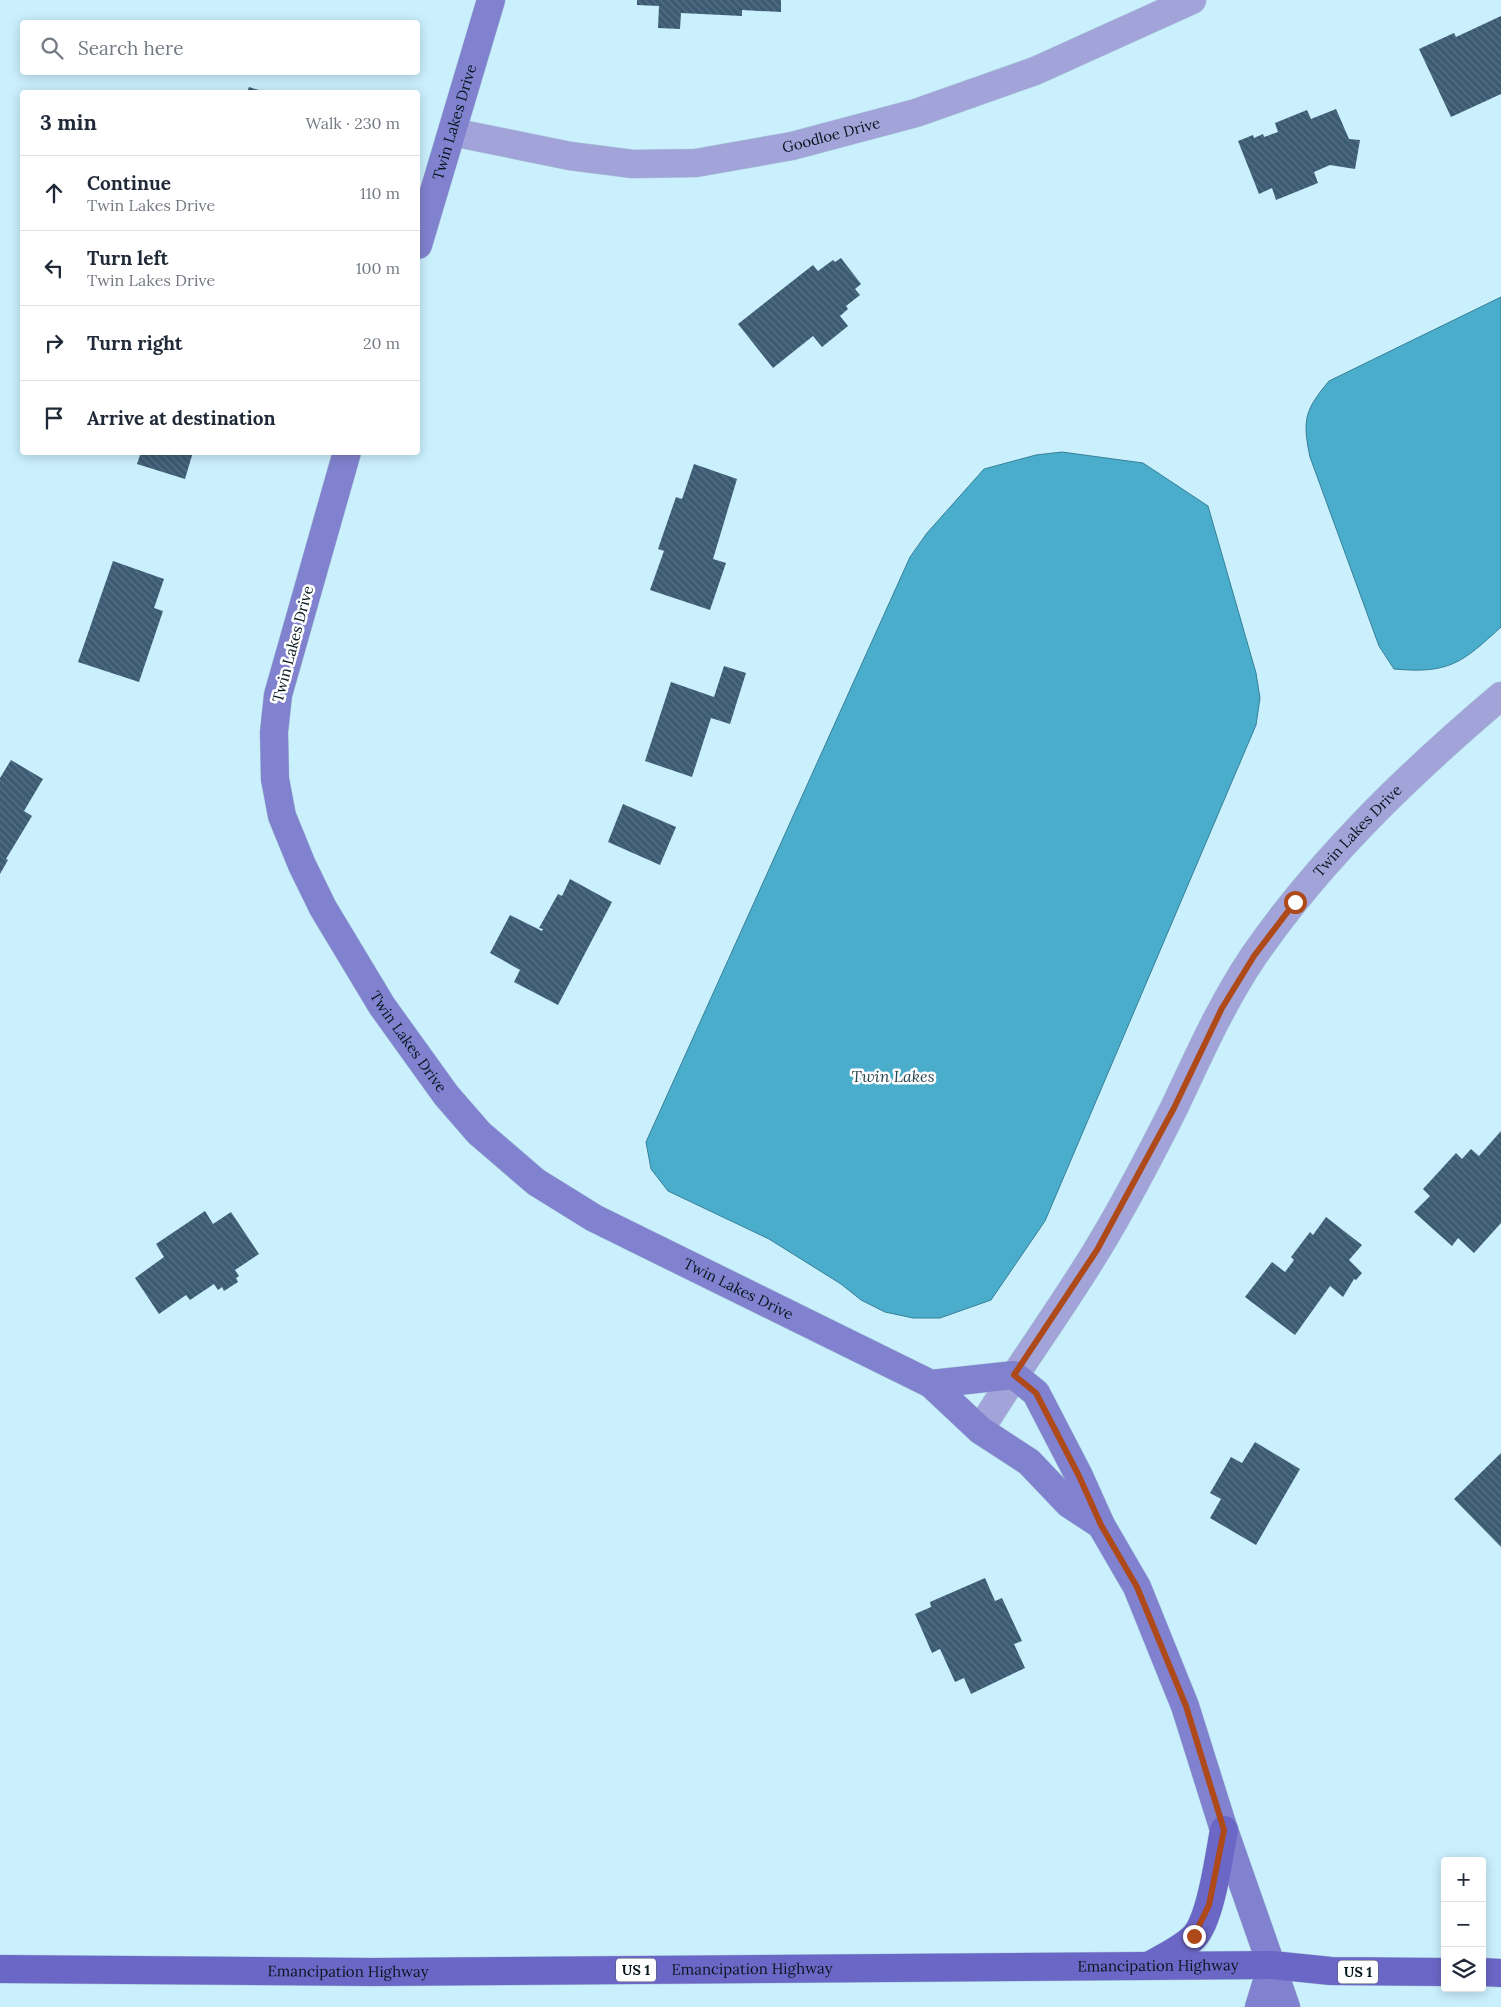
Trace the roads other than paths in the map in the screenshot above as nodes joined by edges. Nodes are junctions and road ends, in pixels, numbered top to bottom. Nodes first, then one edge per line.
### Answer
1 (491, 0) edge
2 (1192, 0) edge
3 (452, 132) junction
4 (420, 238) edge
5 (346, 455) edge
6 (1501, 696) edge
7 (1014, 1375) junction
8 (931, 1384) junction
9 (980, 1430) junction
10 (1101, 1525) junction
11 (1224, 1830) junction
12 (1272, 1965) junction
13 (1146, 1967) junction
14 (0, 1969) edge
15 (1441, 1972) edge
16 (1486, 1972) edge
17 (1501, 1972) edge
18 (1259, 2007) edge
19 (1286, 2007) edge

1 - 3 street, Twin Lakes Drive
2 - 3 street, Goodloe Drive
3 - 4 street, Twin Lakes Drive
5 - 8 street, Twin Lakes Drive
6 - 7 street, Twin Lakes Drive
7 - 8 street
7 - 9 street, Twin Lakes Drive
7 - 10 street, Twin Lakes Drive
8 - 9 street, Twin Lakes Drive
9 - 10 street, Twin Lakes Drive
10 - 11 street, Twin Lakes Drive
11 - 12 street, Twin Lakes Drive
11 - 13 main road
12 - 13 main road, Emancipation Highway / US 1
12 - 15 main road, Emancipation Highway / US 1
12 - 18 street
12 - 19 street, Twin Lakes Drive
13 - 14 main road, Emancipation Highway / US 1
16 - 17 main road

